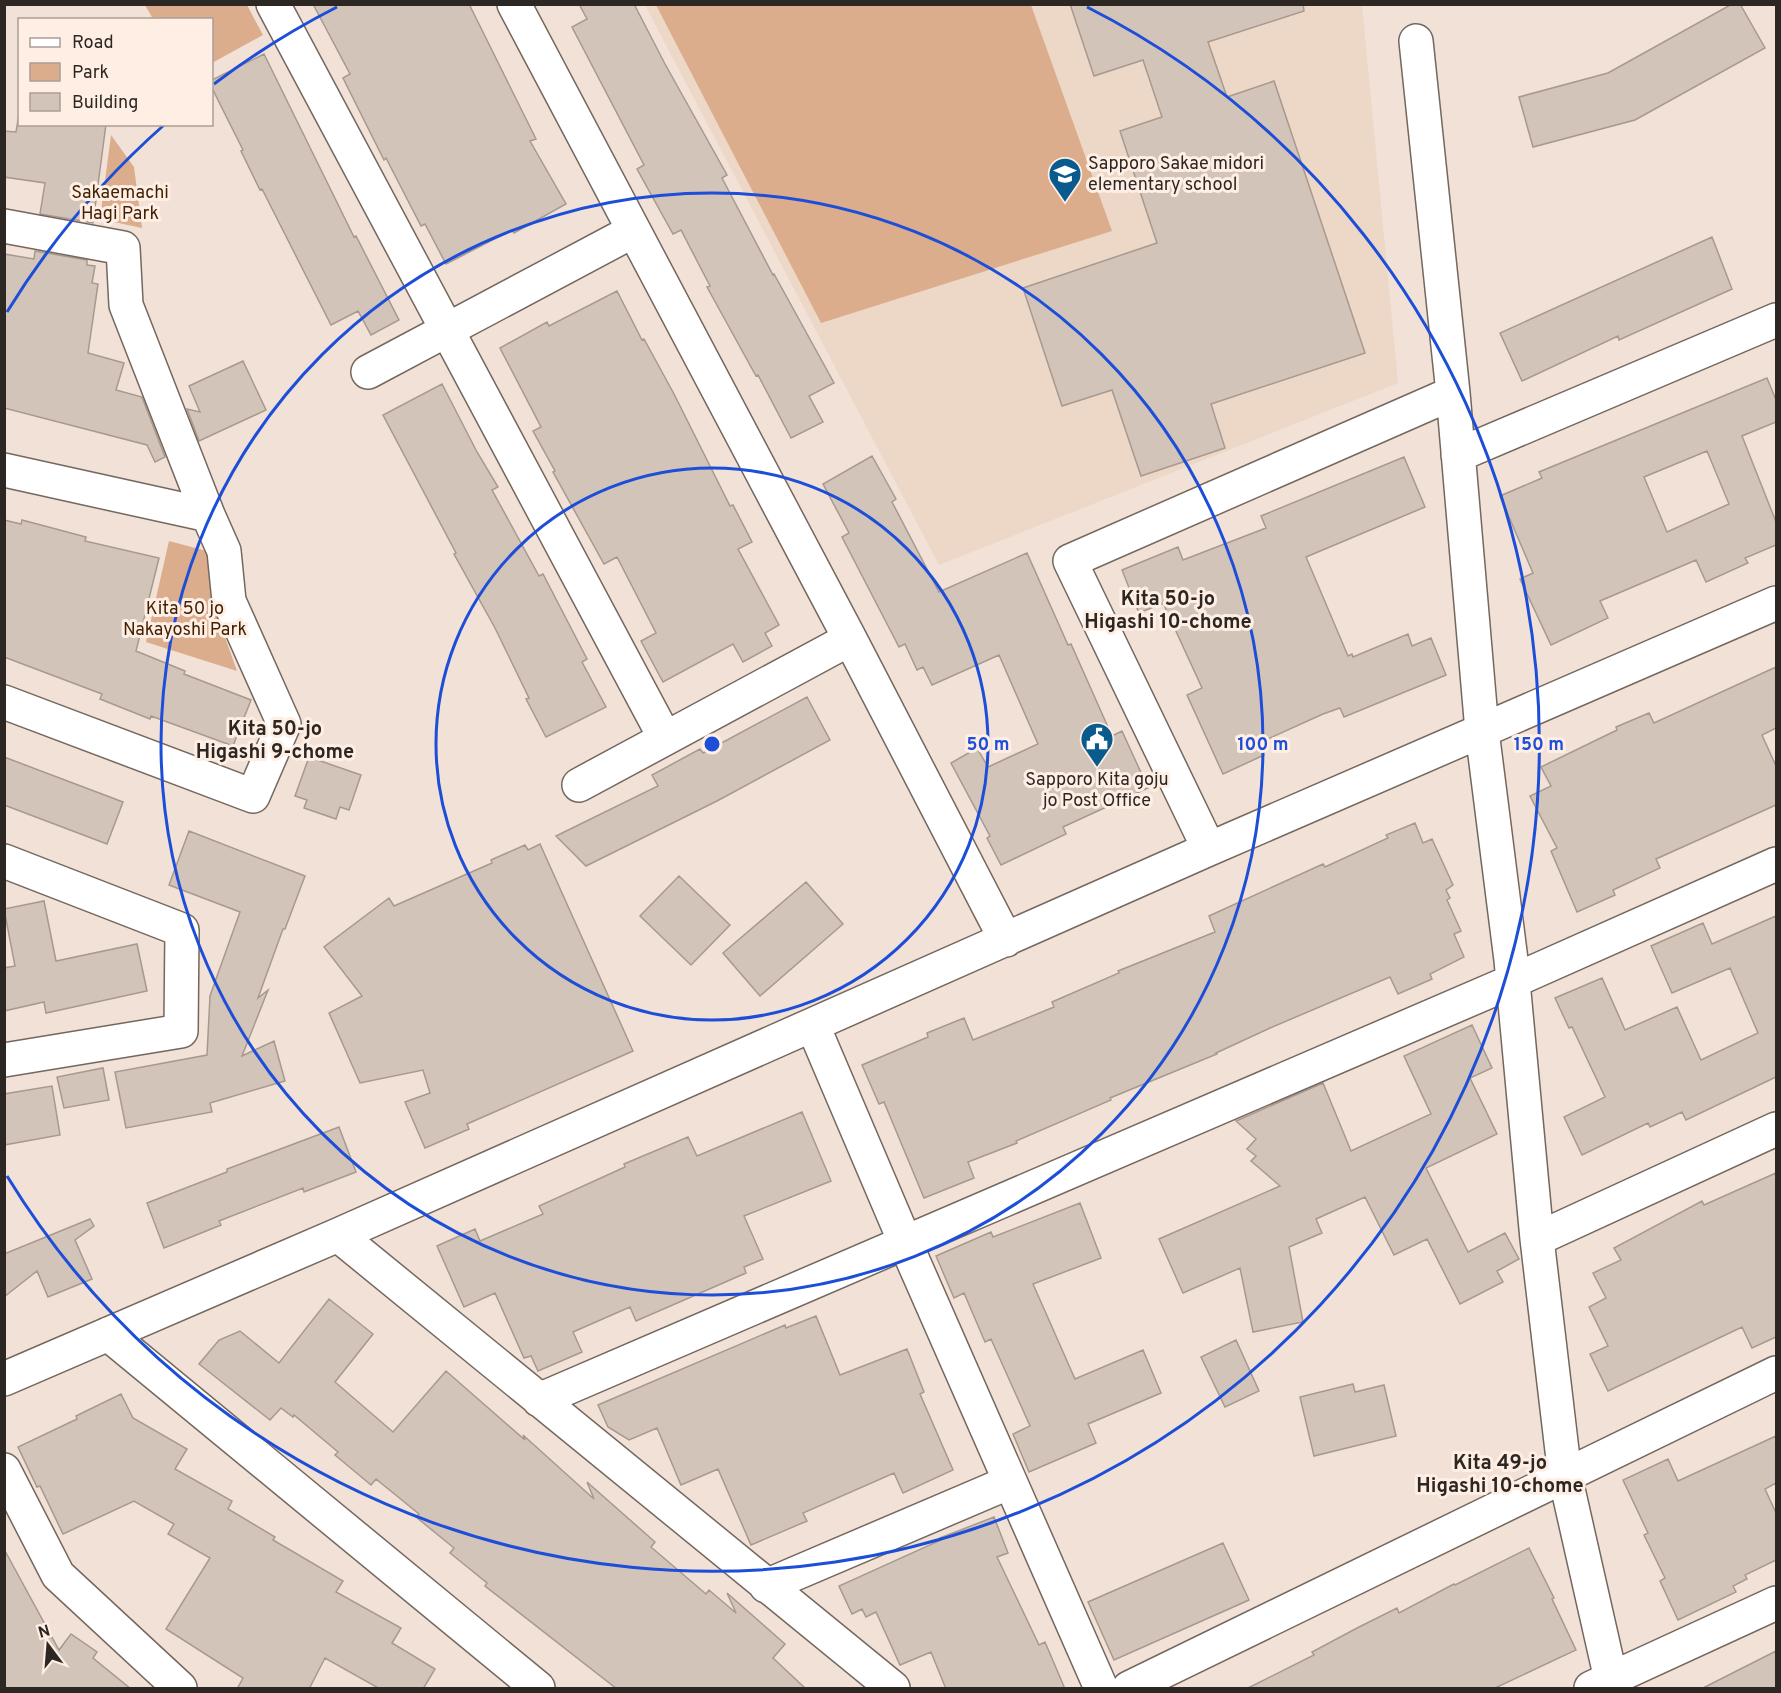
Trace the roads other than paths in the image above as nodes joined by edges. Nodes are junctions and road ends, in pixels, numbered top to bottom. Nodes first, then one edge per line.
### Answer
1 (273, 4) edge
2 (514, 4) edge
3 (1416, 41) dead end
4 (4, 225) edge
5 (633, 231) junction
6 (1776, 320) edge
7 (448, 330) junction
8 (368, 372) dead end
9 (1453, 393) junction
10 (1458, 455) junction
11 (4, 470) edge
12 (208, 515) junction
13 (1776, 603) edge
14 (850, 639) junction
15 (4, 702) edge
16 (1482, 732) junction
17 (665, 738) junction
18 (579, 785) dead end
19 (1209, 849) junction
20 (4, 861) edge
21 (1776, 864) edge
22 (1006, 940) junction
23 (1513, 981) junction
24 (813, 1026) junction
25 (4, 1060) edge
26 (1776, 1129) edge
27 (338, 1235) junction
28 (1537, 1239) junction
29 (905, 1243) junction
30 (108, 1334) junction
31 (1776, 1373) edge
32 (4, 1379) edge
33 (540, 1400) junction
34 (4, 1470) edge
35 (1565, 1476) junction
36 (1010, 1482) junction
37 (766, 1586) junction
38 (1776, 1603) edge
39 (1605, 1686) edge
40 (180, 1689) edge
41 (538, 1689) edge
42 (892, 1689) edge
43 (1101, 1689) edge
44 (1129, 1689) edge

1 - 7 street
2 - 5 street
3 - 9 street
4 - 12 street
5 - 7 street
5 - 14 street
6 - 10 street
7 - 8 street
7 - 17 street
9 - 10 street
9 - 19 street
10 - 16 street
11 - 12 street
12 - 15 street
13 - 16 street
14 - 17 street
14 - 22 street
16 - 19 street
16 - 23 street
17 - 18 street
19 - 22 street
20 - 25 street
21 - 23 street
22 - 24 street
23 - 28 street
23 - 29 street
24 - 27 street
24 - 29 street
26 - 28 street
27 - 30 street
27 - 33 street
28 - 35 street
29 - 33 street
29 - 36 street
30 - 32 street
30 - 41 street
31 - 35 street
33 - 37 street
34 - 40 street
35 - 39 street
35 - 44 street
36 - 37 street
36 - 43 street
37 - 42 street
38 - 39 street

